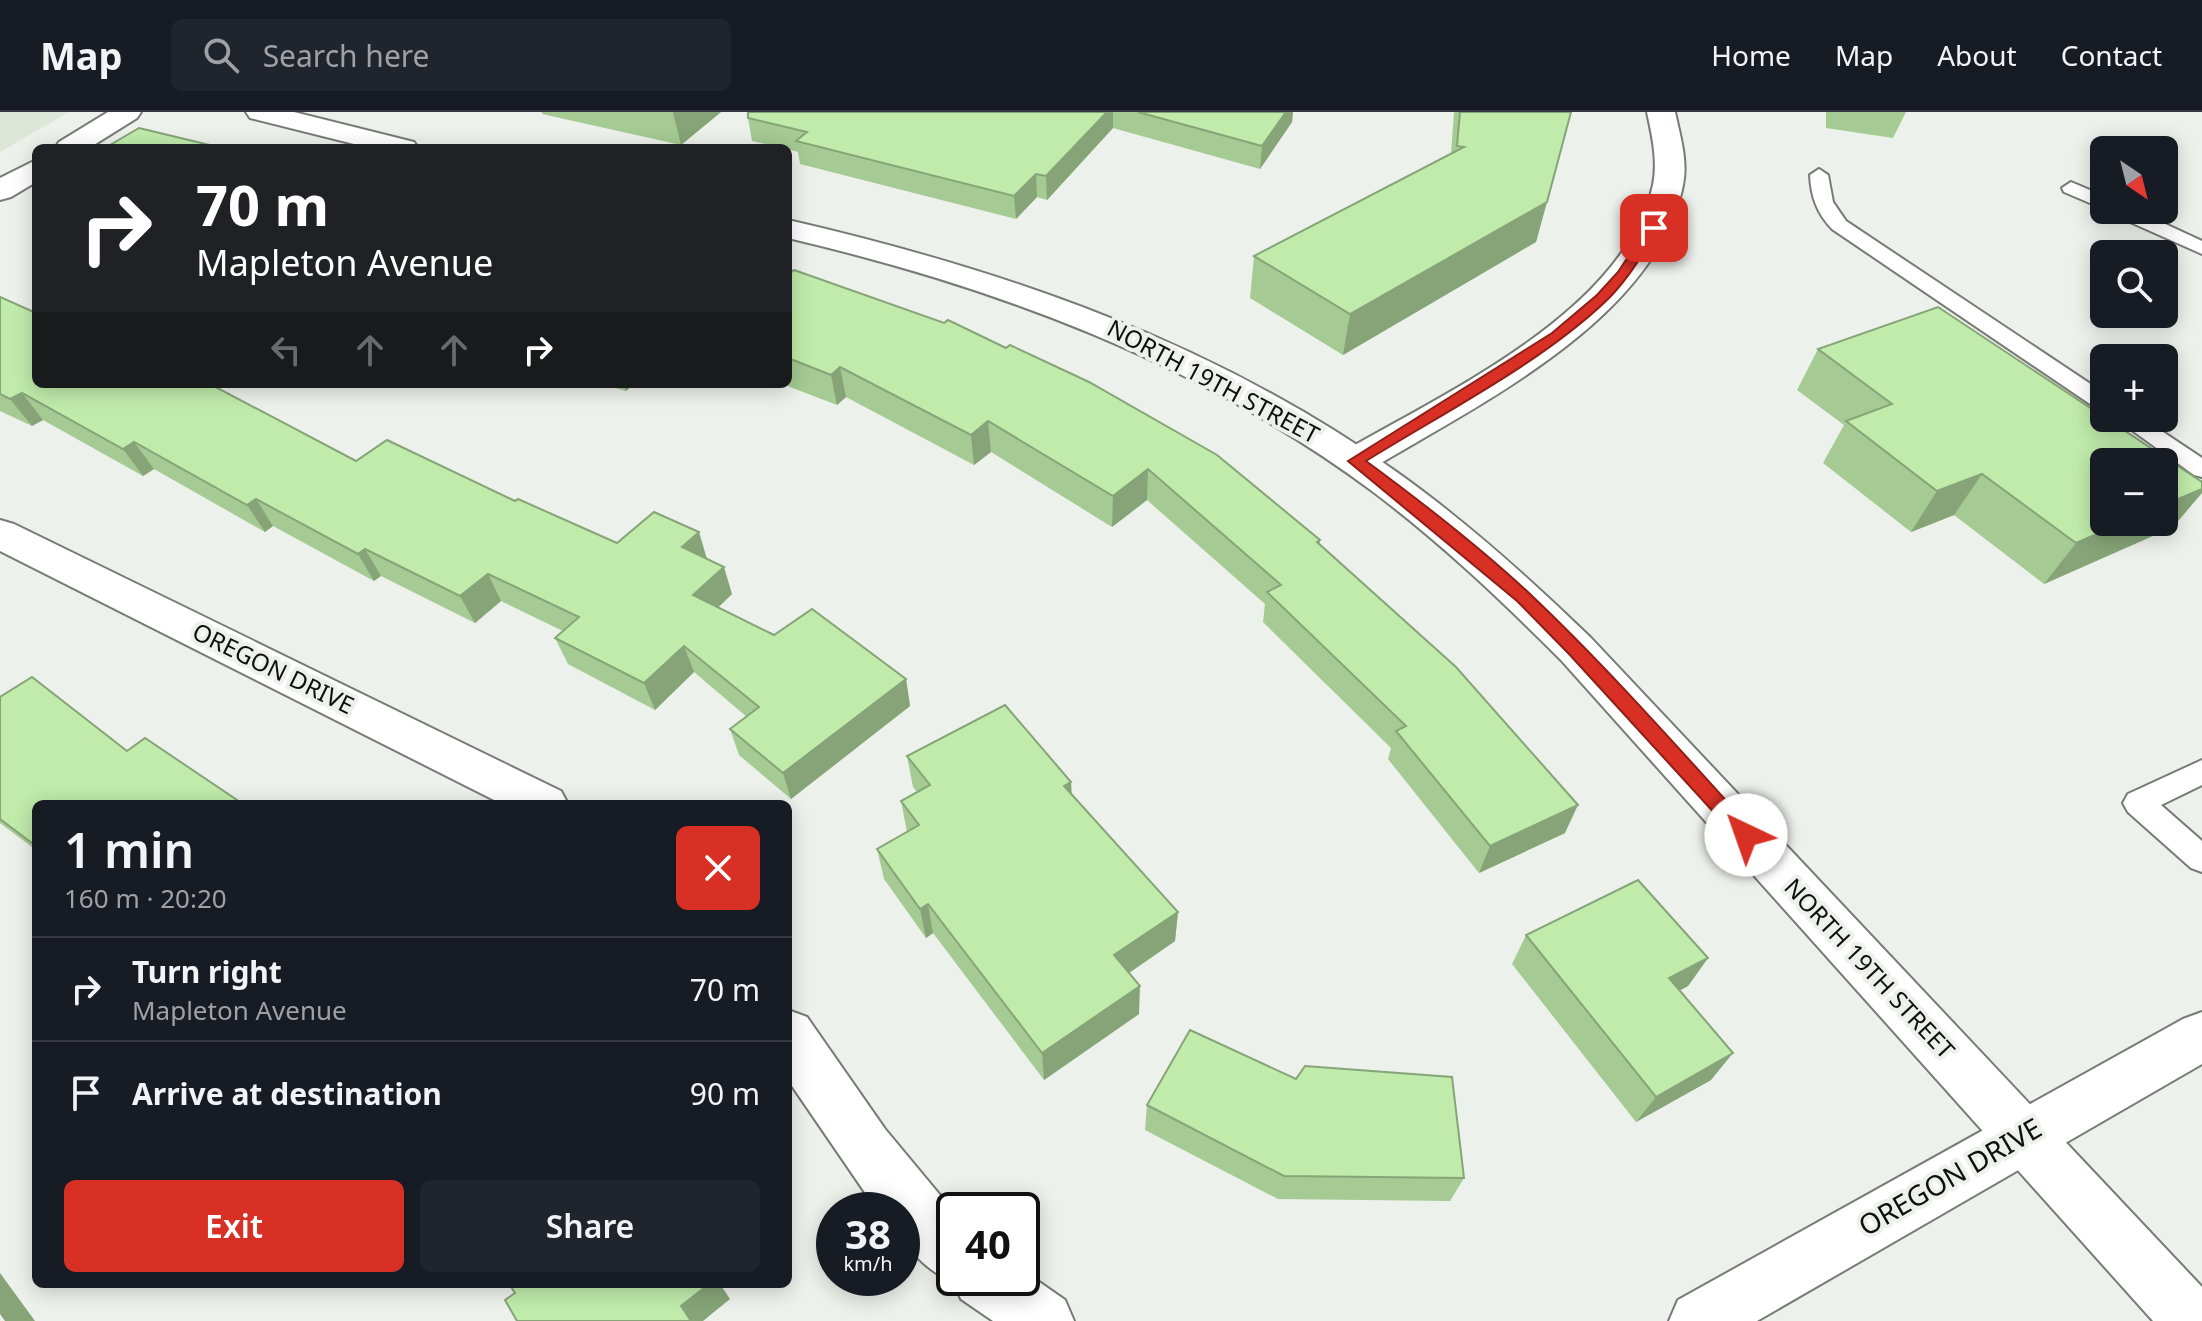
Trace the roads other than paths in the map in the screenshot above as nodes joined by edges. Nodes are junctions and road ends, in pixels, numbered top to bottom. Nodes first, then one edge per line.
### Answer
1 (127, 112) edge
2 (260, 112) edge
3 (1661, 112) edge
4 (75, 144) edge
5 (388, 144) edge
6 (32, 171) edge
7 (1819, 175) dead end
8 (2071, 188) dead end
9 (0, 191) edge
10 (2090, 197) edge
11 (2150, 224) edge
12 (792, 230) edge
13 (2202, 248) edge
14 (2090, 394) edge
15 (2147, 432) edge
16 (1356, 461) junction
17 (2202, 469) edge
18 (0, 534) edge
19 (2202, 772) edge
20 (537, 800) edge
21 (2202, 859) edge
22 (2202, 1036) edge
23 (792, 1040) edge
24 (2022, 1136) junction
25 (936, 1235) edge
26 (1008, 1296) edge
27 (1044, 1321) edge
28 (1699, 1321) edge
29 (2193, 1321) edge

1 - 4 street
2 - 5 street
3 - 16 street
6 - 9 street
7 - 14 lane
8 - 10 lane
11 - 13 lane
12 - 16 street, NORTH 19TH STREET
15 - 17 lane
16 - 24 street, NORTH 19TH STREET
18 - 20 street, OREGON DRIVE
19 - 21 lane
22 - 24 street, OREGON DRIVE
23 - 25 street
24 - 28 street, OREGON DRIVE
24 - 29 street, NORTH 19TH STREET
26 - 27 street

